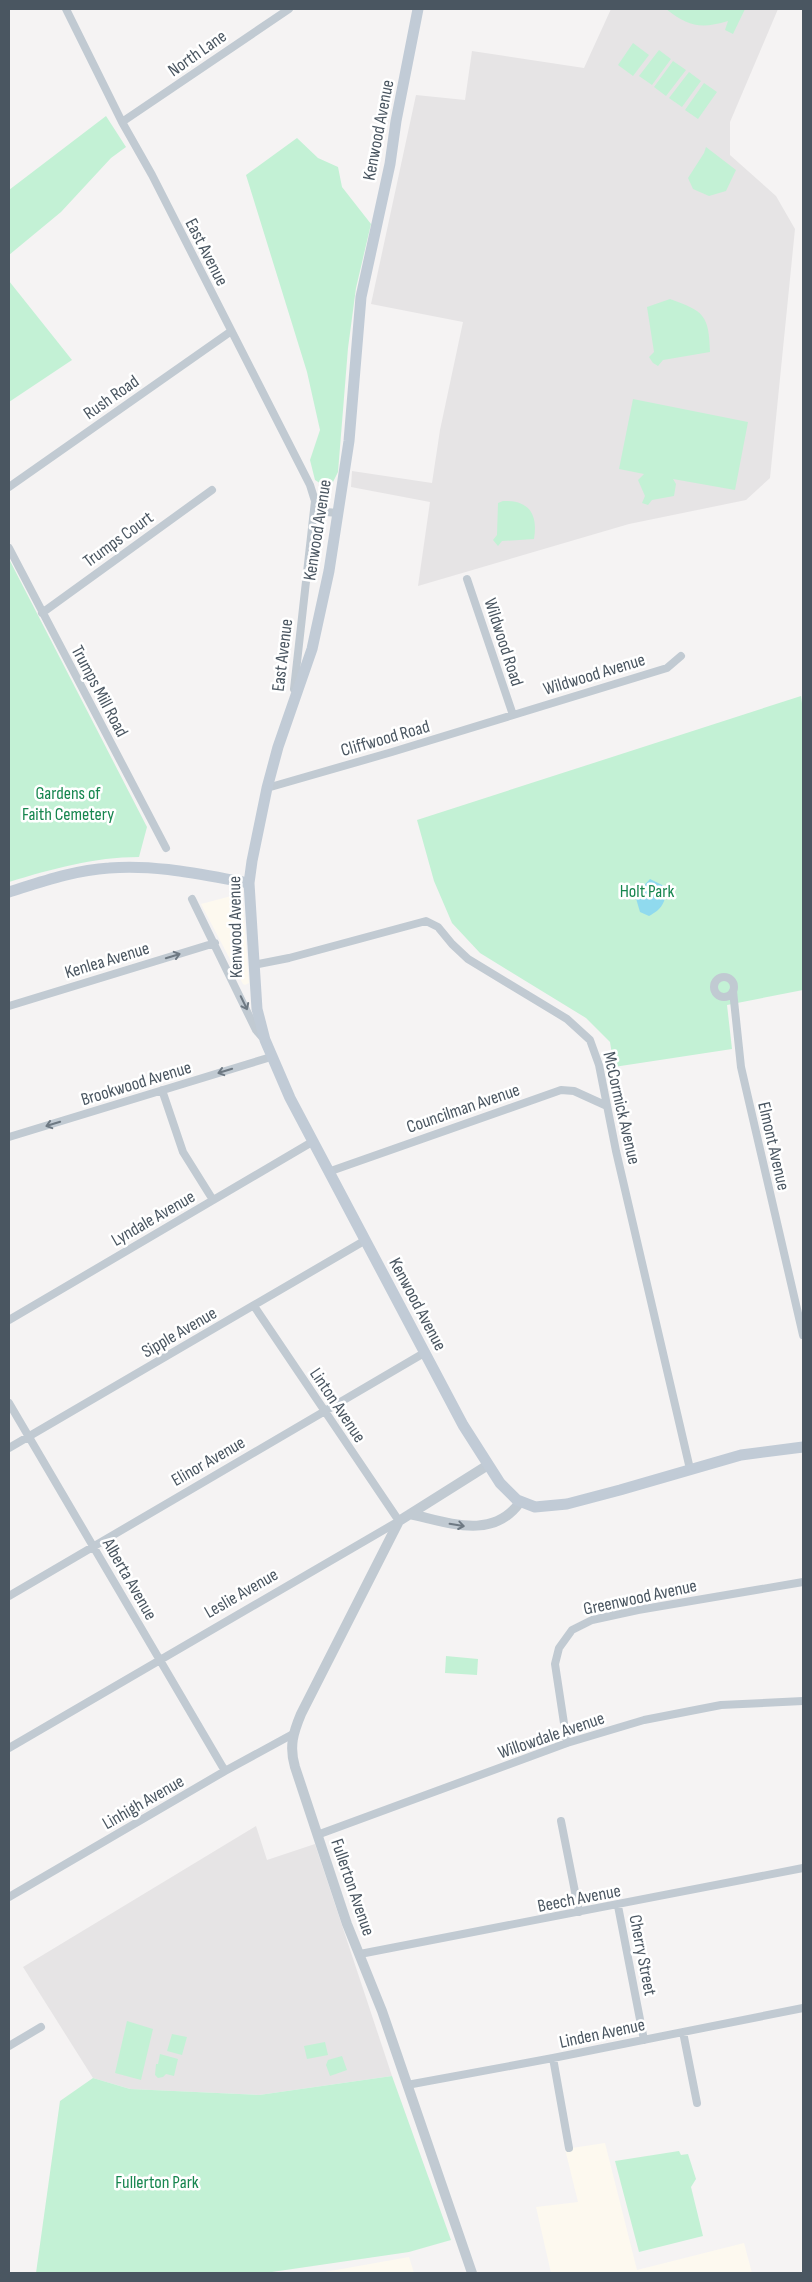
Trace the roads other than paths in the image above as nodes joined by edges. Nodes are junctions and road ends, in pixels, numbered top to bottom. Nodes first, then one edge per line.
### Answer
1 (66, 9) edge
2 (289, 9) edge
3 (418, 9) edge
4 (122, 122) junction
5 (230, 332) junction
6 (9, 487) edge
7 (212, 490) dead end
8 (314, 510) junction
9 (338, 513) junction
10 (9, 548) edge
11 (467, 579) dead end
12 (42, 613) junction
13 (681, 656) dead end
14 (289, 714) junction
15 (512, 715) junction
16 (266, 788) junction
17 (166, 848) dead end
18 (249, 883) junction
19 (9, 892) edge
20 (192, 899) dead end
21 (215, 943) junction
22 (253, 965) junction
23 (733, 991) dead end
24 (9, 1006) edge
25 (264, 1040) junction
26 (271, 1057) junction
27 (162, 1090) junction
28 (607, 1106) junction
29 (9, 1137) edge
30 (312, 1142) junction
31 (328, 1172) junction
32 (212, 1200) junction
33 (364, 1241) junction
34 (254, 1306) junction
35 (9, 1320) edge
36 (803, 1335) edge
37 (424, 1354) junction
38 (9, 1402) edge
39 (324, 1411) junction
40 (29, 1436) junction
41 (803, 1447) edge
42 (9, 1448) edge
43 (488, 1465) junction
44 (690, 1469) junction
45 (520, 1502) junction
46 (410, 1514) junction
47 (398, 1521) junction
48 (93, 1546) junction
49 (803, 1582) edge
50 (9, 1596) edge
51 (160, 1660) junction
52 (803, 1702) edge
53 (293, 1734) junction
54 (567, 1743) junction
55 (9, 1748) edge
56 (225, 1770) junction
57 (561, 1821) dead end
58 (318, 1835) junction
59 (803, 1868) edge
60 (9, 1898) edge
61 (618, 1906) junction
62 (579, 1912) junction
63 (360, 1954) junction
64 (803, 2008) edge
65 (41, 2028) dead end
66 (683, 2032) junction
67 (644, 2040) junction
68 (9, 2046) edge
69 (553, 2058) junction
70 (407, 2085) junction
71 (698, 2103) dead end
72 (569, 2148) dead end
73 (472, 2273) edge

1 - 4 street, East Avenue
2 - 4 street, North Lane
3 - 9 main road, Kenwood Avenue
4 - 5 street, East Avenue
5 - 6 street, Rush Road
5 - 8 street, East Avenue
7 - 12 street, Trumps Court
8 - 9 street
8 - 14 street, East Avenue
9 - 14 main road, Kenwood Avenue
10 - 12 street, Trumps Mill Road
11 - 15 street, Wildwood Road
12 - 17 street, Trumps Mill Road
13 - 15 street, Wildwood Avenue
14 - 16 main road, Kenwood Avenue
15 - 16 street, Cliffwood Road
16 - 18 main road, Kenwood Avenue
18 - 19 main road
18 - 22 main road, Kenwood Avenue
20 - 21 street
24 -> 21 street, Kenlea Avenue
21 -> 25 street
22 - 25 main road, Kenwood Avenue
22 - 28 street, McCormick Avenue
23 - 36 street, Elmont Avenue
25 - 26 main road, Kenwood Avenue
26 -> 27 street, Brookwood Avenue
26 - 30 main road, Kenwood Avenue
27 -> 29 street, Brookwood Avenue
27 - 32 street
28 - 31 street, Councilman Avenue
28 - 44 street, McCormick Avenue
30 - 31 main road, Kenwood Avenue
30 - 32 street, Lyndale Avenue
31 - 33 main road, Kenwood Avenue
32 - 35 street, Lyndale Avenue
33 - 34 street, Sipple Avenue
33 - 37 main road, Kenwood Avenue
34 - 39 street, Linton Avenue
34 - 40 street, Sipple Avenue
37 - 39 street, Elinor Avenue
37 - 43 main road, Kenwood Avenue
38 - 40 street, Alberta Avenue
39 - 47 street, Linton Avenue
39 - 48 street, Elinor Avenue
40 - 42 street, Sipple Avenue
40 - 48 street, Alberta Avenue
41 - 44 main road
43 - 45 main road, Kenwood Avenue
43 - 46 street, Leslie Avenue
44 - 45 main road
46 -> 45 street
46 - 47 street, Leslie Avenue
47 - 51 street, Leslie Avenue
47 - 53 street, Fullerton Avenue
48 - 50 street, Elinor Avenue
48 - 51 street, Alberta Avenue
49 - 54 street, Greenwood Avenue
51 - 55 street, Leslie Avenue
51 - 56 street, Alberta Avenue
52 - 54 street, Willowdale Avenue
53 - 56 street, Linhigh Avenue
53 - 58 street, Fullerton Avenue
54 - 58 street, Willowdale Avenue
56 - 60 street, Linhigh Avenue
57 - 62 street
58 - 63 street, Fullerton Avenue
59 - 61 street, Beech Avenue
61 - 62 street, Beech Avenue
61 - 67 street, Cherry Street
62 - 63 street, Beech Avenue
63 - 70 street, Fullerton Avenue
64 - 66 street, Linden Avenue
65 - 68 street
66 - 67 street, Linden Avenue
66 - 71 street
67 - 69 street, Linden Avenue
69 - 70 street, Linden Avenue
69 - 72 street
70 - 73 street, Fullerton Avenue

